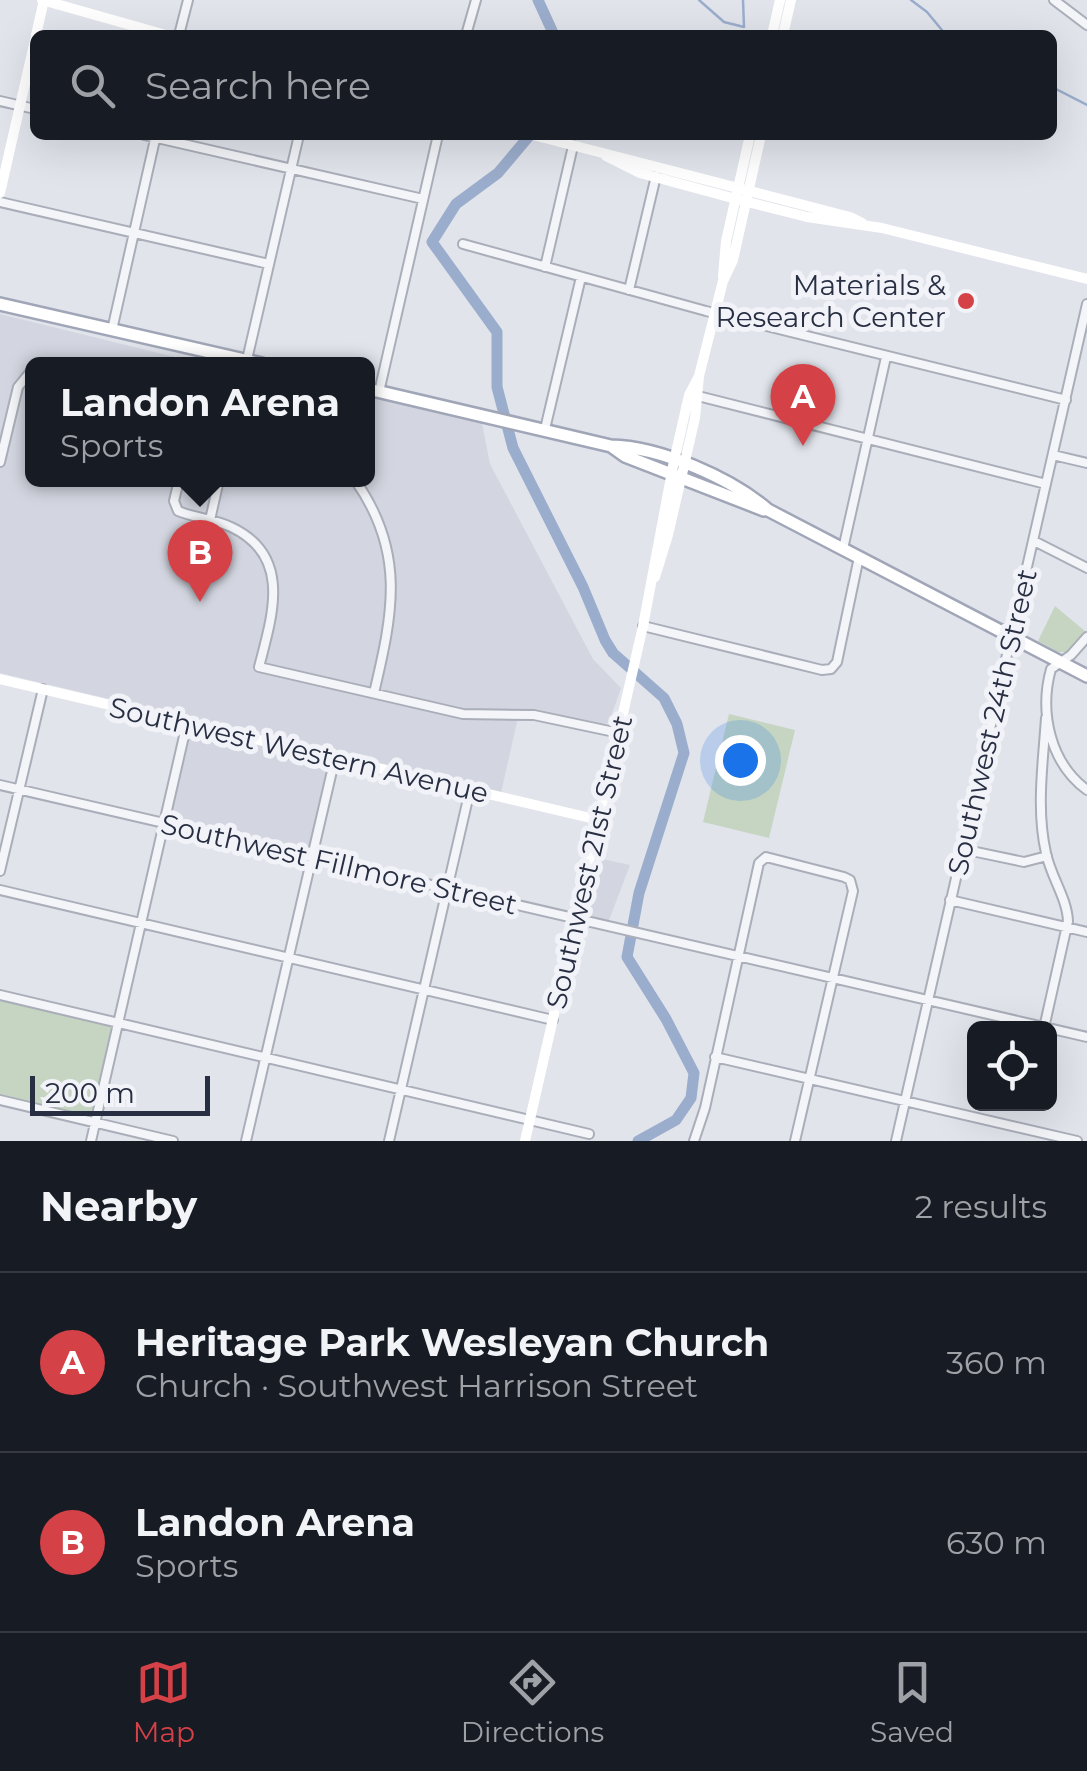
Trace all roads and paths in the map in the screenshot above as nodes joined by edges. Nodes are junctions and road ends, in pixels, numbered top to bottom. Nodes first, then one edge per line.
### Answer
1 (43, 0) edge
2 (188, 0) edge
3 (476, 0) edge
4 (780, 0) edge
5 (791, 0) edge
6 (1054, 0) edge
7 (1087, 24) edge
8 (37, 30) edge
9 (148, 30) edge
10 (181, 30) edge
11 (467, 30) edge
12 (773, 30) edge
13 (784, 30) edge
14 (30, 63) edge
15 (0, 102) edge
16 (20, 106) junction
17 (30, 108) edge
18 (155, 140) edge
19 (172, 140) edge
20 (298, 140) edge
21 (437, 140) edge
22 (552, 140) edge
23 (749, 140) edge
24 (760, 140) edge
25 (573, 146) junction
26 (291, 169) junction
27 (657, 172) junction
28 (0, 193) edge
29 (742, 195) junction
30 (423, 199) junction
31 (0, 202) edge
32 (134, 234) junction
33 (463, 244) dead end
34 (269, 264) junction
35 (545, 267) junction
36 (581, 277) junction
37 (1087, 279) edge
38 (629, 290) junction
39 (0, 304) edge
40 (1087, 304) edge
41 (715, 314) junction
42 (112, 330) junction
43 (204, 357) edge
44 (247, 357) edge
45 (886, 357) junction
46 (1073, 364) junction
47 (1087, 367) edge
48 (25, 378) edge
49 (375, 382) edge
50 (375, 390) edge
51 (694, 395) junction
52 (1066, 400) junction
53 (545, 430) junction
54 (867, 439) junction
55 (1053, 455) junction
56 (0, 462) edge
57 (1087, 463) edge
58 (678, 468) junction
59 (1046, 484) junction
60 (178, 487) edge
61 (217, 487) edge
62 (359, 487) edge
63 (210, 520) junction
64 (1034, 541) junction
65 (842, 549) junction
66 (858, 557) junction
67 (1087, 568) edge
68 (643, 626) junction
69 (1011, 636) junction
70 (1087, 636) edge
71 (1059, 662) junction
72 (1087, 676) edge
73 (0, 679) edge
74 (43, 690) junction
75 (374, 693) junction
76 (1046, 718) junction
77 (187, 723) junction
78 (618, 733) junction
79 (335, 758) junction
80 (1066, 768) junction
81 (1042, 778) junction
82 (0, 785) edge
83 (19, 789) junction
84 (470, 790) junction
85 (1087, 790) edge
86 (599, 820) junction
87 (164, 822) junction
88 (962, 849) junction
89 (1046, 856) junction
90 (312, 857) junction
91 (0, 871) edge
92 (448, 889) junction
93 (0, 890) edge
94 (950, 900) junction
95 (576, 920) junction
96 (141, 923) junction
97 (1068, 928) junction
98 (1087, 932) edge
99 (737, 956) junction
100 (288, 957) junction
101 (832, 978) junction
102 (424, 989) junction
103 (0, 995) edge
104 (927, 1000) junction
105 (553, 1020) junction
106 (1015, 1021) edge
107 (1046, 1021) edge
108 (118, 1023) junction
109 (1057, 1031) edge
110 (1087, 1037) edge
111 (265, 1057) junction
112 (714, 1057) junction
113 (810, 1079) junction
114 (401, 1090) junction
115 (0, 1100) edge
116 (906, 1101) junction
117 (530, 1118) junction
118 (95, 1122) junction
119 (1021, 1128) junction
120 (589, 1134) dead end
121 (91, 1141) edge
122 (173, 1141) edge
123 (246, 1141) edge
124 (388, 1141) edge
125 (524, 1141) edge
126 (694, 1141) edge
127 (795, 1141) edge
128 (896, 1141) edge
129 (1018, 1141) edge
130 (1077, 1141) edge

1 - 8 main road
1 - 9 main road
2 - 10 street
3 - 11 street
4 - 12 main road
5 - 13 main road
6 - 7 street
14 - 16 main road
15 - 16 street
16 - 17 street
16 - 28 main road
18 - 32 street
19 - 26 street
20 - 26 street
21 - 30 street
22 - 25 main road
23 - 29 main road
24 - 29 main road
25 - 27 main road
25 - 35 street
26 - 30 street
26 - 34 street
27 - 29 main road
27 - 38 street
29 - 37 main road
29 - 41 main road, Southwest 21st Street
30 - 49 street
31 - 32 street
32 - 34 street
32 - 42 street
33 - 35 street
34 - 44 street
35 - 36 street
36 - 38 street
36 - 53 street
38 - 41 street
39 - 42 main road
40 - 46 street, Southwest 24th Street
41 - 45 street
41 - 51 main road, Southwest 21st Street
42 - 43 main road
45 - 52 street
45 - 54 street
46 - 47 street
46 - 52 street, Southwest 24th Street
48 - 56 street
50 - 53 main road
51 - 54 street
51 - 58 main road, Southwest 21st Street
52 - 55 street, Southwest 24th Street
53 - 58 main road
54 - 59 street
54 - 65 street
55 - 57 street
55 - 59 street, Southwest 24th Street
58 - 65 main road
58 - 68 main road, Southwest 21st Street
59 - 64 street, Southwest 24th Street
60 - 63 street
61 - 63 street
62 - 75 street
63 - 75 street
64 - 67 street
64 - 69 street, Southwest 24th Street
65 - 66 main road
66 - 68 street
66 - 69 main road
68 - 78 main road, Southwest 21st Street
69 - 71 main road
69 - 88 street, Southwest 24th Street
70 - 71 street
71 - 72 main road
71 - 76 street
73 - 74 main road, Southwest Western Avenue
74 - 77 main road, Southwest Western Avenue
74 - 83 street
75 - 78 street
76 - 80 street
76 - 81 street
77 - 79 main road, Southwest Western Avenue
77 - 87 street
78 - 86 main road, Southwest 21st Street
79 - 84 main road, Southwest Western Avenue
79 - 90 street
80 - 81 street
80 - 85 street
81 - 89 street
82 - 83 street, Southwest Fillmore Street
83 - 87 street, Southwest Fillmore Street
83 - 91 street
84 - 86 main road, Southwest Western Avenue
84 - 92 street
86 - 95 main road, Southwest 21st Street
87 - 90 street, Southwest Fillmore Street
87 - 96 street
88 - 89 street
88 - 94 street, Southwest 24th Street
89 - 97 street
90 - 92 street, Southwest Fillmore Street
90 - 100 street
92 - 95 street, Southwest Fillmore Street
92 - 102 street
93 - 96 street
94 - 97 street
94 - 104 street, Southwest 24th Street
95 - 99 street, Southwest Fillmore Street
95 - 105 main road, Southwest 21st Street
96 - 100 street
96 - 108 street
97 - 98 street
97 - 107 street
99 - 101 street, Southwest Fillmore Street
99 - 101 street
99 - 112 street
100 - 102 street
100 - 111 street
101 - 104 street, Southwest Fillmore Street
101 - 113 street
102 - 105 street
102 - 114 street
103 - 108 street
104 - 106 street, Southwest Fillmore Street
104 - 116 street, Southwest 24th Street
105 - 117 main road, Southwest 21st Street
108 - 111 street
108 - 118 street
109 - 110 street, Southwest Fillmore Street
111 - 114 street
111 - 123 street
112 - 113 street
112 - 126 street
113 - 116 street
113 - 127 street
114 - 117 street
114 - 124 street
115 - 118 street
116 - 119 street
116 - 128 street, Southwest 24th Street
117 - 120 street
117 - 125 main road, Southwest 21st Street
118 - 121 street
118 - 122 street
119 - 129 street
119 - 130 street

